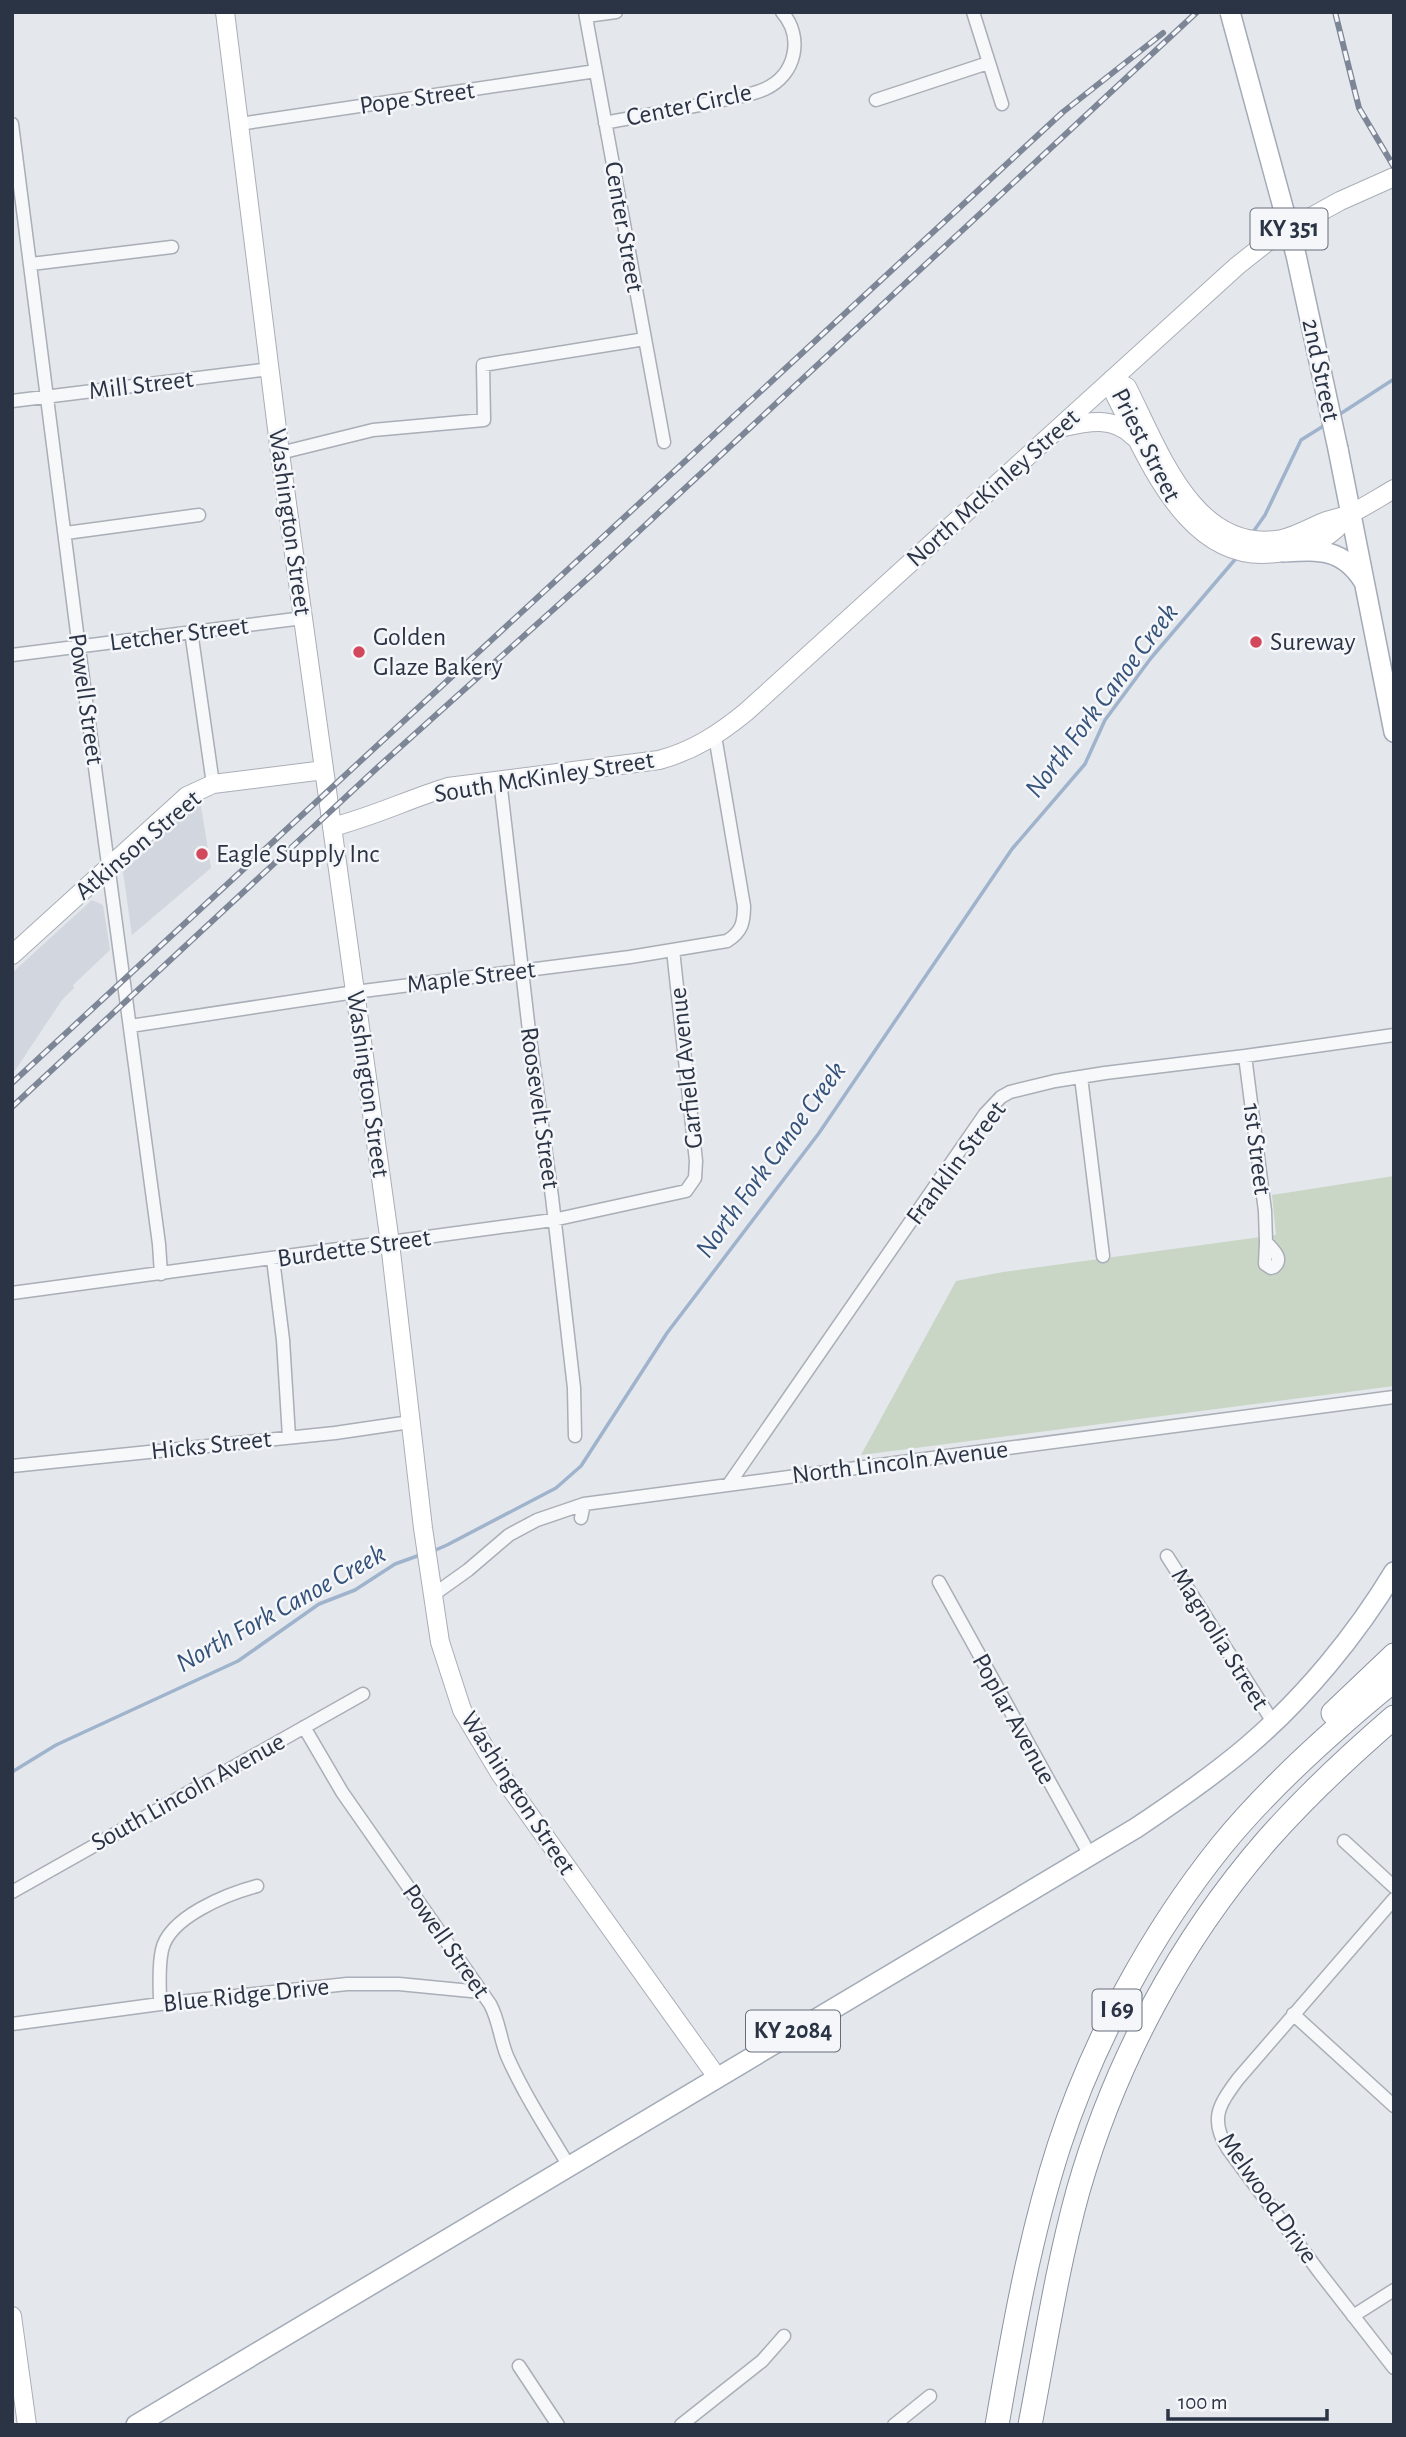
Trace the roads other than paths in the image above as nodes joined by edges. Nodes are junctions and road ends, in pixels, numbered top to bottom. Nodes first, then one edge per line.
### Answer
1 (225, 12) edge
2 (616, 12) edge
3 (782, 12) edge
4 (973, 12) edge
5 (1230, 12) edge
6 (585, 14) edge
7 (988, 63) junction
8 (596, 71) junction
9 (876, 100) dead end
10 (1002, 104) dead end
11 (605, 122) junction
12 (12, 124) edge
13 (239, 124) junction
14 (1394, 177) edge
15 (172, 247) dead end
16 (31, 264) junction
17 (645, 339) junction
18 (270, 369) junction
19 (1112, 379) junction
20 (49, 397) junction
21 (12, 401) edge
22 (1059, 428) junction
23 (664, 442) dead end
24 (1140, 444) junction
25 (280, 453) junction
26 (1394, 489) edge
27 (1350, 514) junction
28 (199, 515) dead end
29 (66, 533) junction
30 (1220, 536) junction
31 (1277, 548) junction
32 (1367, 588) junction
33 (303, 618) junction
34 (191, 631) junction
35 (79, 647) junction
36 (12, 655) edge
37 (1394, 732) edge
38 (715, 736) junction
39 (324, 770) junction
40 (500, 780) junction
41 (213, 784) junction
42 (332, 827) junction
43 (108, 866) junction
44 (673, 950) junction
45 (12, 955) edge
46 (522, 970) junction
47 (355, 992) junction
48 (130, 1027) junction
49 (1394, 1035) edge
50 (1245, 1056) junction
51 (1081, 1077) junction
52 (691, 1185) joint
53 (554, 1220) junction
54 (1266, 1242) dead end
55 (390, 1243) junction
56 (1103, 1256) dead end
57 (273, 1259) junction
58 (161, 1274) junction
59 (12, 1293) edge
60 (1394, 1397) edge
61 (410, 1422) junction
62 (575, 1436) dead end
63 (289, 1437) junction
64 (12, 1466) edge
65 (729, 1484) junction
66 (584, 1504) junction
67 (581, 1518) dead end
68 (1167, 1556) dead end
69 (1394, 1572) edge
70 (939, 1582) dead end
71 (433, 1595) junction
72 (1394, 1655) edge
73 (1394, 1680) edge
74 (363, 1694) dead end
75 (1394, 1717) edge
76 (1273, 1722) junction
77 (304, 1727) junction
78 (1394, 1732) edge
79 (1315, 1789) junction
80 (1344, 1841) dead end
81 (1222, 1846) junction
82 (1090, 1855) junction
83 (257, 1886) dead end
84 (1394, 1887) edge
85 (12, 1892) edge
86 (1394, 1899) edge
87 (481, 1992) junction
88 (160, 2004) junction
89 (1293, 2014) junction
90 (12, 2024) edge
91 (716, 2077) junction
92 (1394, 2106) edge
93 (569, 2166) junction
94 (1394, 2290) edge
95 (12, 2316) edge
96 (1353, 2316) junction
97 (784, 2336) dead end
98 (519, 2366) dead end
99 (1394, 2368) edge
100 (930, 2396) dead end
101 (27, 2425) edge
102 (136, 2425) edge
103 (558, 2425) edge
104 (681, 2425) edge
105 (894, 2425) edge
106 (997, 2425) edge
107 (1030, 2425) edge

1 - 13 street, Washington Street
2 - 6 street
3 - 11 street, Center Circle
4 - 7 street
5 - 27 main road, 2nd Street / KY 351, bridge
6 - 8 street, Center Street
7 - 9 street
7 - 10 street
8 - 11 street, Center Street
8 - 13 street, Pope Street
11 - 17 street, Center Street
12 - 16 street, Powell Street
13 - 18 street, Washington Street
14 - 19 street, North McKinley Street
15 - 16 street
16 - 20 street, Powell Street
17 - 23 street, Center Street
17 - 25 street
18 - 20 street, Mill Street
18 - 25 street, Washington Street
19 - 22 street, North McKinley Street
19 - 24 street, Priest Street
19 - 30 street, Priest Street
20 - 21 street, Mill Street
20 - 29 street, Powell Street
22 - 24 street
22 - 38 street, North McKinley Street
24 - 30 street, Priest Street
25 - 33 street, Washington Street
26 - 27 street, Priest Street
27 - 31 street, Priest Street
27 - 32 main road, 2nd Street / KY 351
28 - 29 street
29 - 35 street, Powell Street
30 - 31 street, Priest Street
31 - 32 main road
32 - 37 main road, 2nd Street / KY 351
33 - 34 street, Letcher Street
33 - 39 street, Washington Street
34 - 35 street, Letcher Street
34 - 41 street
35 - 36 street, Letcher Street
35 - 43 street, Powell Street
38 - 40 street, South McKinley Street
38 - 44 street, Maple Street
39 - 41 street, Atkinson Street
39 - 42 street, Washington Street
40 - 42 street, South McKinley Street
40 - 46 street, Roosevelt Street
41 - 43 street, Atkinson Street
42 - 47 street, Washington Street
43 - 45 street, Atkinson Street
43 - 48 street, Powell Street
44 - 46 street, Maple Street
44 - 52 street, Garfield Avenue
46 - 47 street, Maple Street
46 - 53 street, Roosevelt Street
47 - 48 street, Maple Street
47 - 55 street, Washington Street
48 - 58 street, Powell Street
49 - 50 street, Franklin Street
50 - 51 street, Franklin Street
50 - 54 street, 1st Street
51 - 56 street
51 - 65 street, Franklin Street
52 - 53 street, Burdette Street
53 - 55 street, Burdette Street
53 - 62 street, Roosevelt Street
55 - 57 street, Burdette Street
55 - 61 street, Washington Street
57 - 58 street, Burdette Street
57 - 63 street
58 - 59 street, Burdette Street
60 - 65 street, North Lincoln Avenue
61 - 63 street, Hicks Street
61 - 71 street, Washington Street
63 - 64 street, Hicks Street
65 - 66 street, North Lincoln Avenue
66 - 67 street
66 - 71 street, North Lincoln Avenue
68 - 76 street, Magnolia Street
69 - 76 main road, KY 2084
70 - 82 street, Poplar Avenue
71 - 91 street, Washington Street
72 - 81 highway
73 - 81 highway, I 69
74 - 77 street, South Lincoln Avenue
75 - 79 highway, I 69
76 - 82 main road, KY 2084
77 - 85 street, South Lincoln Avenue
77 - 87 street, Powell Street
78 - 79 highway
79 - 107 highway, I 69
80 - 84 street
81 - 106 highway, I 69
82 - 91 main road, KY 2084
83 - 88 street
86 - 89 street, Melwood Drive
87 - 88 street, Blue Ridge Drive
87 - 93 street, Powell Street
88 - 90 street, Blue Ridge Drive
89 - 92 street
89 - 96 street, Melwood Drive
91 - 93 main road, KY 2084
93 - 102 main road, KY 2084
94 - 96 street
95 - 101 street
96 - 99 street, Melwood Drive
97 - 104 street
98 - 103 street
100 - 105 street

